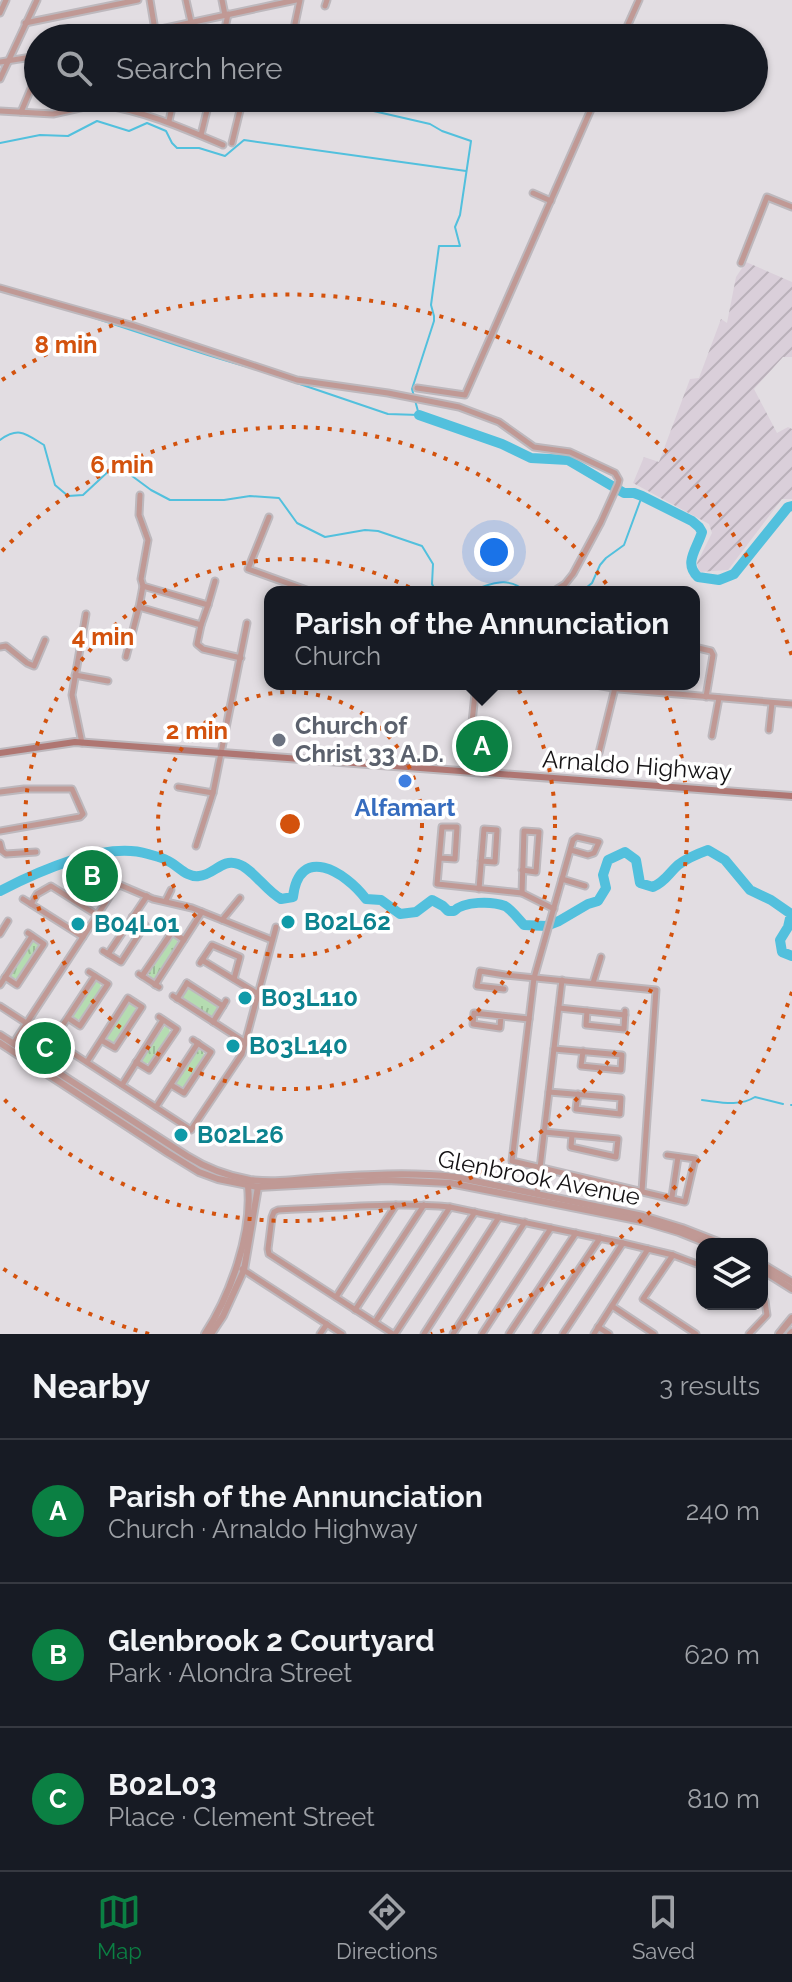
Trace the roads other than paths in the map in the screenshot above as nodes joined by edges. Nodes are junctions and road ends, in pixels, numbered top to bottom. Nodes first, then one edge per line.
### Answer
1 (6, 0) edge
2 (37, 0) edge
3 (138, 0) edge
4 (150, 0) edge
5 (186, 0) edge
6 (222, 0) edge
7 (298, 0) edge
8 (639, 0) edge
9 (0, 13) edge
10 (226, 14) junction
11 (191, 22) junction
12 (25, 23) joint
13 (154, 24) edge
14 (182, 24) edge
15 (225, 24) edge
16 (294, 24) edge
17 (628, 24) edge
18 (24, 25) edge
19 (24, 58) edge
20 (4, 62) edge
21 (0, 79) edge
22 (24, 105) edge
23 (0, 111) edge
24 (21, 112) junction
25 (62, 112) edge
26 (140, 112) edge
27 (171, 112) edge
28 (207, 112) edge
29 (240, 112) edge
30 (590, 112) edge
31 (59, 113) joint
32 (169, 121) junction
33 (201, 135) junction
34 (232, 143) dead end
35 (223, 145) dead end
36 (533, 193) dead end
37 (551, 201) junction
38 (792, 207) edge
39 (741, 263) dead end
40 (0, 288) edge
41 (417, 388) dead end
42 (140, 495) dead end
43 (269, 517) dead end
44 (215, 581) dead end
45 (143, 586) junction
46 (295, 586) edge
47 (562, 586) edge
48 (208, 605) junction
49 (139, 607) junction
50 (86, 614) dead end
51 (247, 623) dead end
52 (201, 625) junction
53 (45, 640) dead end
54 (0, 647) edge
55 (700, 648) edge
56 (126, 657) dead end
57 (241, 658) junction
58 (75, 675) junction
59 (108, 681) dead end
60 (475, 690) edge
61 (615, 690) edge
62 (635, 690) edge
63 (706, 697) junction
64 (719, 698) junction
65 (772, 703) junction
66 (792, 704) edge
67 (769, 730) dead end
68 (712, 736) dead end
69 (79, 743) junction
70 (220, 752) junction
71 (0, 753) edge
72 (599, 753) dead end
73 (467, 771) junction
74 (178, 787) dead end
75 (0, 792) edge
76 (213, 793) junction
77 (792, 796) edge
78 (0, 831) edge
79 (0, 843) edge
80 (196, 846) dead end
81 (571, 850) junction
82 (36, 852) dead end
83 (440, 858) junction
84 (481, 861) junction
85 (522, 870) junction
86 (562, 879) junction
87 (585, 886) dead end
88 (479, 889) junction
89 (171, 890) dead end
90 (522, 893) junction
91 (147, 896) junction
92 (240, 898) dead end
93 (23, 899) dead end
94 (166, 900) junction
95 (31, 904) junction
96 (554, 909) junction
97 (202, 912) junction
98 (97, 915) junction
99 (132, 917) junction
100 (222, 920) junction
101 (0, 925) edge
102 (276, 927) dead end
103 (0, 934) edge
104 (83, 937) junction
105 (184, 940) junction
106 (272, 940) junction
107 (601, 957) dead end
108 (505, 975) junction
109 (5, 977) junction
110 (534, 978) junction
111 (234, 979) junction
112 (562, 980) junction
113 (593, 983) junction
114 (0, 985) edge
115 (258, 994) junction
116 (0, 1006) edge
117 (559, 1008) junction
118 (587, 1011) junction
119 (501, 1016) junction
120 (68, 1018) junction
121 (529, 1019) junction
122 (213, 1022) junction
123 (27, 1023) junction
124 (0, 1035) edge
125 (53, 1040) junction
126 (101, 1040) junction
127 (0, 1043) edge
128 (246, 1043) junction
129 (13, 1044) junction
130 (554, 1049) junction
131 (583, 1051) junction
132 (87, 1062) junction
133 (136, 1062) junction
134 (122, 1085) junction
135 (171, 1085) junction
136 (549, 1092) junction
137 (578, 1094) junction
138 (156, 1107) junction
139 (544, 1132) junction
140 (572, 1135) junction
141 (667, 1155) dead end
142 (678, 1157) junction
143 (540, 1167) junction
144 (248, 1183) junction
145 (258, 1184) junction
146 (642, 1191) junction
147 (537, 1194) junction
148 (672, 1197) junction
149 (396, 1205) junction
150 (424, 1205) junction
151 (450, 1207) junction
152 (475, 1212) junction
153 (499, 1217) junction
154 (525, 1222) junction
155 (551, 1228) junction
156 (576, 1233) junction
157 (600, 1238) junction
158 (708, 1238) edge
159 (696, 1239) edge
160 (623, 1243) junction
161 (648, 1249) junction
162 (673, 1255) junction
163 (696, 1264) edge
164 (241, 1268) junction
165 (768, 1270) edge
166 (768, 1271) edge
167 (792, 1282) edge
168 (792, 1289) edge
169 (336, 1297) junction
170 (612, 1306) junction
171 (355, 1310) junction
172 (766, 1310) edge
173 (792, 1318) edge
174 (375, 1322) junction
175 (327, 1324) junction
176 (598, 1327) junction
177 (208, 1334) edge
178 (320, 1334) edge
179 (342, 1334) edge
180 (394, 1334) edge
181 (424, 1334) edge
182 (453, 1334) edge
183 (482, 1334) edge
184 (509, 1334) edge
185 (536, 1334) edge
186 (563, 1334) edge
187 (594, 1334) edge
188 (609, 1334) edge
189 (654, 1334) edge
190 (696, 1334) edge
191 (749, 1334) edge
192 (779, 1334) edge

1 - 9 street
2 - 12 street
3 - 12 street
4 - 13 street
5 - 11 street
6 - 10 street
7 - 10 street
7 - 16 street
8 - 17 street
10 - 11 street
10 - 15 street
11 - 14 street
18 - 20 street
19 - 20 street
20 - 21 street
22 - 24 street
23 - 24 street
24 - 31 street
25 - 31 street
26 - 32 street
27 - 32 street
28 - 33 street
29 - 34 street
30 - 37 street
32 - 33 street
33 - 35 street
36 - 37 street
37 - 41 street
38 - 39 street
40 - 47 street
42 - 45 street
43 - 46 street
44 - 48 street
45 - 48 street
45 - 49 street
48 - 52 street
49 - 52 street
49 - 56 street
50 - 58 street
51 - 57 street
52 - 57 street
53 - 54 street
55 - 63 street
57 - 70 street
58 - 59 street
58 - 69 street
60 - 73 street
61 - 72 street
62 - 63 street
63 - 64 street
64 - 65 street
64 - 68 street
65 - 66 street
65 - 67 street
69 - 70 main road, Arnaldo Highway
69 - 71 main road, Arnaldo Highway
70 - 73 main road, Arnaldo Highway
70 - 76 street
73 - 77 main road, Arnaldo Highway
74 - 76 street
75 - 78 street
76 - 80 street
79 - 82 street
81 - 81 street
81 - 86 street
83 - 83 street
83 - 88 street
84 - 84 street
84 - 88 street
85 - 85 street
85 - 90 street
86 - 87 street
86 - 96 street
88 - 90 street
89 - 94 street
90 - 96 street
91 - 94 street
91 - 98 street
91 - 99 street
92 - 100 street
93 - 95 street
94 - 97 street
95 - 98 street
95 - 104 street
96 - 110 street
97 - 100 street
97 - 105 street
98 - 104 street
99 - 99 street
100 - 106 street
101 - 103 street
102 - 106 street
104 - 123 street
105 - 105 street
106 - 115 street
107 - 113 street
108 - 108 street
108 - 110 street
109 - 109 street
109 - 114 street
110 - 112 street
110 - 121 street
111 - 111 street
111 - 115 street
112 - 113 street
112 - 117 street
113 - 146 street
115 - 128 street
116 - 123 street
117 - 118 street
117 - 130 street
118 - 118 street
119 - 119 street
119 - 121 street
120 - 120 street
120 - 125 street
121 - 143 street
122 - 122 street
122 - 128 street
123 - 125 street
123 - 129 street
124 - 129 street, Glenbrook Avenue
125 - 132 street
126 - 126 street
126 - 132 street
127 - 144 street, Glenbrook Avenue
128 - 138 street
129 - 144 street, Glenbrook Avenue
130 - 131 street
130 - 136 street
131 - 131 street
132 - 134 street
133 - 133 street
133 - 134 street
134 - 138 street
135 - 135 street
135 - 138 street
136 - 137 street
136 - 139 street
137 - 137 street
139 - 140 street
139 - 143 street
140 - 140 street
141 - 142 street
142 - 148 street
142 - 148 street
143 - 146 street
143 - 147 street
144 - 145 street, Glenbrook Avenue
144 - 164 street
145 - 147 street, Glenbrook Avenue
145 - 159 street, Glenbrook Avenue
145 - 164 street
146 - 148 street
147 - 158 street, Glenbrook Avenue
149 - 150 street
149 - 169 street
149 - 169 street
150 - 151 street
150 - 171 street
151 - 152 street
151 - 174 street
152 - 153 street
152 - 180 street
153 - 154 street
153 - 181 street
154 - 155 street
154 - 182 street
155 - 156 street
155 - 183 street
156 - 157 street
156 - 184 street
157 - 160 street
157 - 185 street
160 - 161 street
160 - 186 street
161 - 162 street
161 - 170 street
162 - 163 street
162 - 190 street
164 - 175 street
164 - 177 street
165 - 167 street
166 - 168 street
169 - 171 street
170 - 176 street
170 - 189 street
171 - 174 street
172 - 191 street
173 - 192 street
174 - 180 street
175 - 178 street
175 - 179 street
176 - 187 street
176 - 188 street

